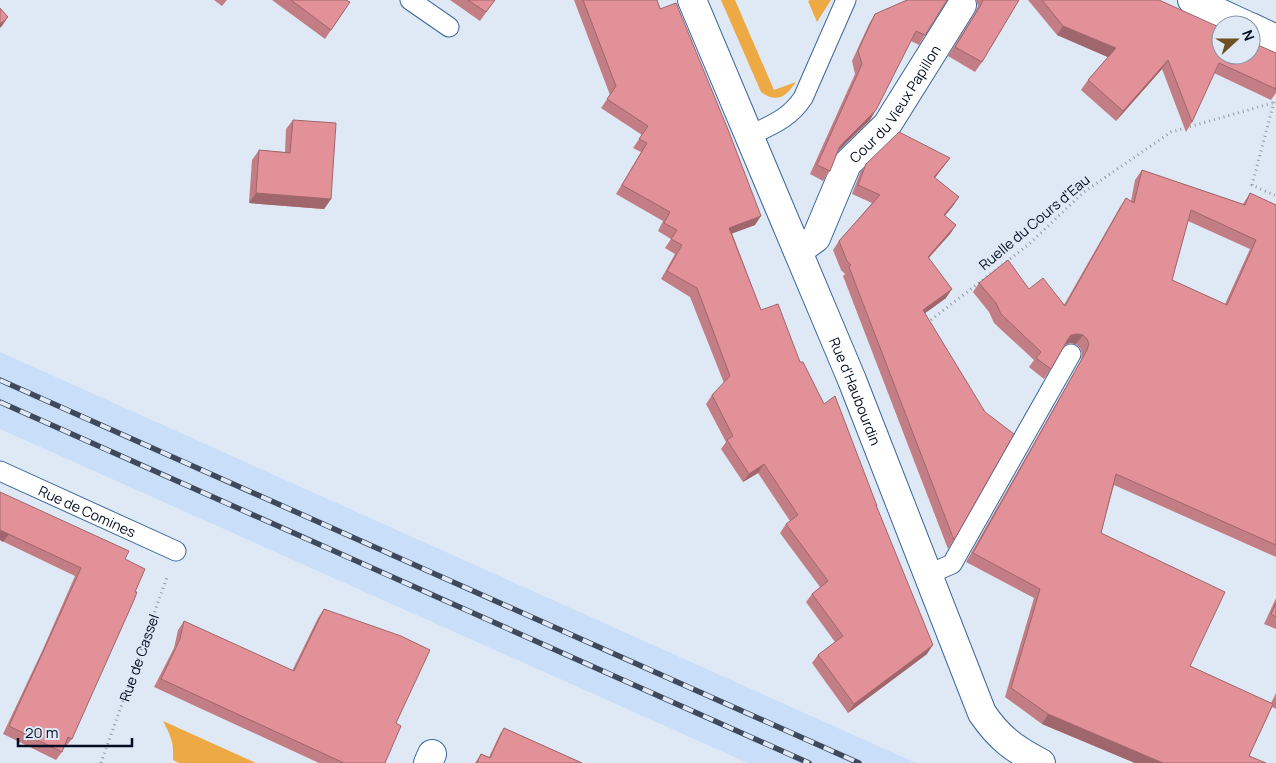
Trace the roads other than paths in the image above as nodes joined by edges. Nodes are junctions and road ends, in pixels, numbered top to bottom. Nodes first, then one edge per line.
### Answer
1 (410, 0) edge
2 (692, 0) edge
3 (846, 0) edge
4 (1192, 0) edge
5 (962, 5) dead end
6 (1224, 15) edge
7 (449, 27) dead end
8 (1261, 32) edge
9 (1276, 39) edge
10 (749, 136) junction
11 (798, 251) junction
12 (1071, 354) edge
13 (0, 471) edge
14 (176, 551) road end
15 (927, 574) junction
16 (1041, 763) edge

1 - 7 lane
2 - 10 main road, Rue d'Haubourdin
3 - 10 lane
4 - 6 main road
5 - 11 main road, Cour du Vieux Papillon
8 - 9 main road
10 - 11 main road, Rue d'Haubourdin
11 - 15 main road, Rue d'Haubourdin
12 - 15 lane
13 - 14 lane, Rue de Comines
15 - 16 main road, Rue d'Haubourdin

